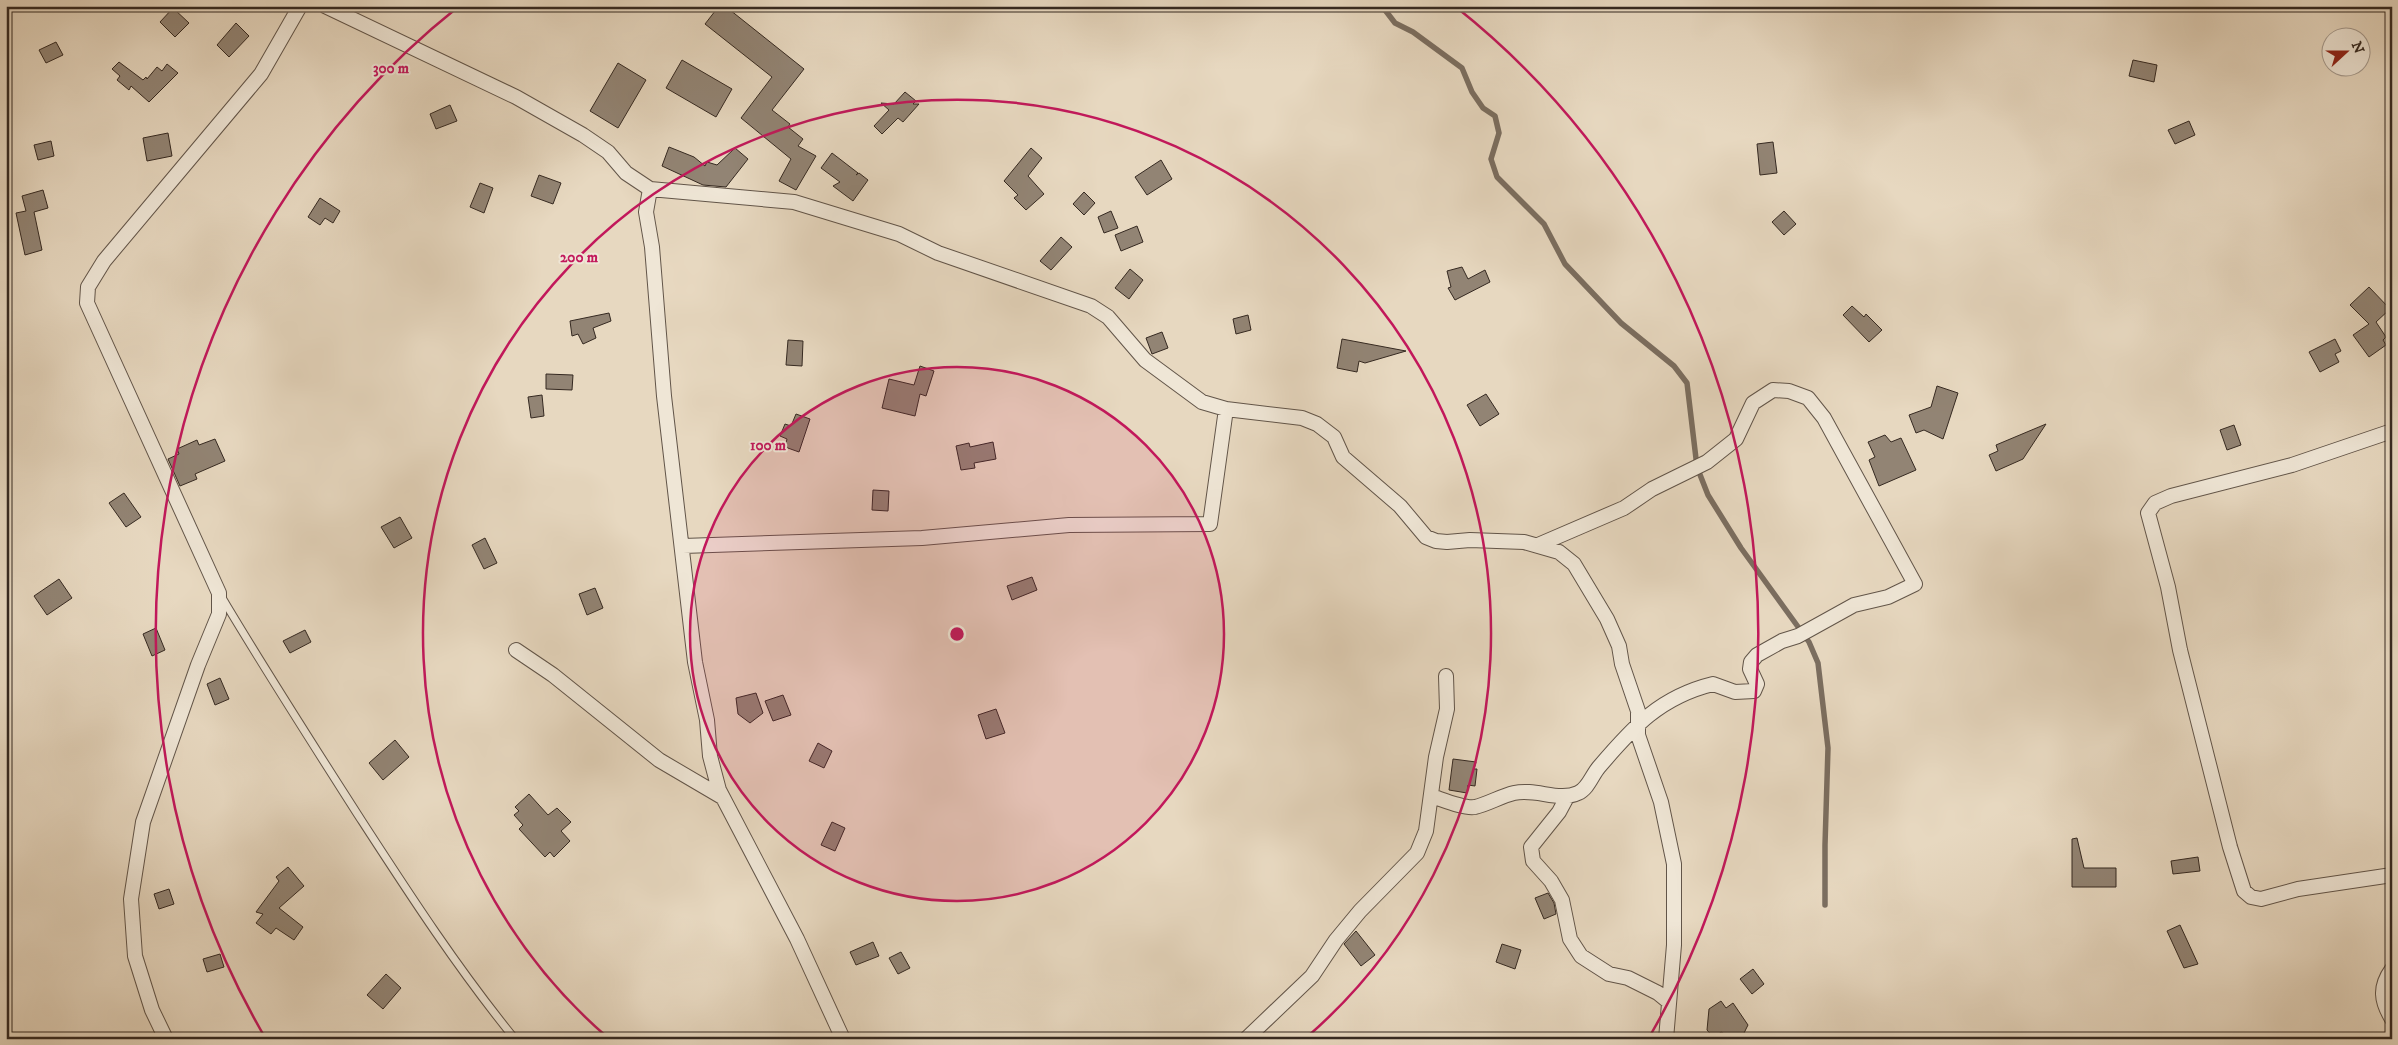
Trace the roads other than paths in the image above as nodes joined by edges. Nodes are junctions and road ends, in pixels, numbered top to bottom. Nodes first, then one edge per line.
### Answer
1 (300, 6) edge
2 (325, 6) edge
3 (650, 189) junction
4 (1226, 409) junction
5 (2392, 431) edge
6 (1538, 545) junction
7 (683, 546) junction
8 (219, 593) junction
9 (516, 650) dead end
10 (1446, 676) dead end
11 (1638, 722) junction
12 (722, 796) junction
13 (1430, 796) junction
14 (1567, 797) junction
15 (2392, 875) edge
16 (2392, 969) edge
17 (1669, 1002) junction
18 (2392, 1019) edge
19 (166, 1039) edge
20 (515, 1039) edge
21 (844, 1039) edge
22 (1246, 1039) edge
23 (1666, 1039) edge

1 - 8 street
2 - 3 street
3 - 4 street
3 - 7 street
4 - 6 street
4 - 7 street
5 - 15 street
6 - 11 street
6 - 11 street
7 - 12 street
8 - 19 street
8 - 20 lane
9 - 12 street
10 - 13 street
11 - 14 street
11 - 17 street
12 - 21 street
13 - 14 street
13 - 22 street
14 - 17 street
16 - 18 street
17 - 23 street

